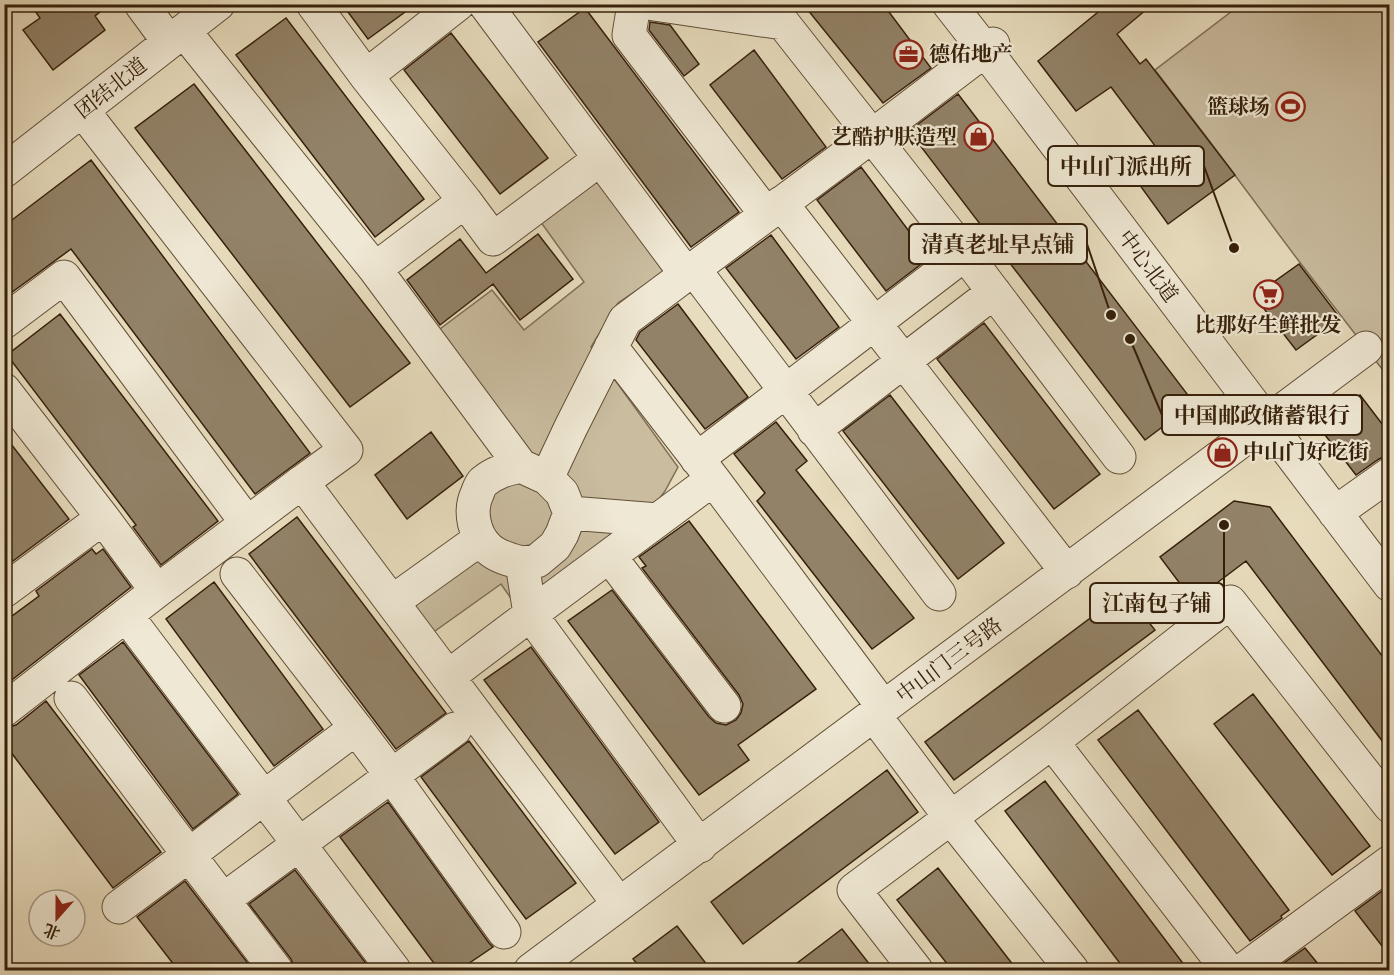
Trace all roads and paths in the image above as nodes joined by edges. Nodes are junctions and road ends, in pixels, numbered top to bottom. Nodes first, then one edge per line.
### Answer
1 (141, 4) edge
2 (218, 4) edge
3 (313, 4) edge
4 (459, 4) edge
5 (484, 4) edge
6 (633, 4) edge
7 (654, 4) edge
8 (949, 4) edge
9 (962, 4) edge
10 (177, 37) junction
11 (989, 47) junction
12 (366, 76) junction
13 (82, 110) junction
14 (872, 136) junction
15 (600, 159) junction
16 (4, 171) edge
17 (465, 201) junction
18 (774, 209) junction
19 (965, 254) junction
20 (375, 269) junction
21 (689, 271) junction
22 (994, 292) junction
23 (4, 322) edge
24 (874, 322) junction
25 (612, 347) junction
26 (1366, 348) dead end
27 (904, 361) junction
28 (4, 390) edge
29 (784, 392) junction
30 (1270, 420) junction
31 (814, 430) junction
32 (1119, 457) dead end
33 (705, 469) junction
34 (534, 472) junction
35 (1389, 474) edge
36 (302, 482) junction
37 (1340, 510) junction
38 (570, 513) junction
39 (103, 518) junction
40 (658, 520) junction
41 (247, 523) junction
42 (480, 539) junction
43 (610, 556) junction
44 (522, 563) junction
45 (1389, 567) edge
46 (1067, 572) junction
47 (237, 574) dead end
48 (1389, 585) edge
49 (4, 591) edge
50 (157, 591) junction
51 (939, 594) dead end
52 (392, 603) junction
53 (530, 614) junction
54 (126, 615) junction
55 (448, 677) junction
56 (71, 698) dead end
57 (724, 706) dead end
58 (4, 710) edge
59 (879, 711) junction
60 (356, 728) junction
61 (455, 729) dead end
62 (1052, 742) junction
63 (392, 776) junction
64 (263, 798) junction
65 (1389, 806) edge
66 (951, 818) junction
67 (300, 844) junction
68 (700, 846) junction
69 (189, 855) junction
70 (1389, 862) edge
71 (223, 900) junction
72 (619, 904) junction
73 (119, 907) dead end
74 (504, 932) dead end
75 (276, 970) edge
76 (394, 970) edge
77 (531, 970) edge
78 (916, 970) edge
79 (1072, 970) edge
80 (1228, 970) edge
81 (1243, 970) edge

1 - 10 street
2 - 10 street, 团结北道
3 - 12 street
4 - 12 street
5 - 15 street
6 - 18 street
7 - 14 street
8 - 11 street, 中心北道
9 - 11 street, 中心北道
10 - 13 street, 团结北道
10 - 20 street
11 - 14 street
11 - 30 street, 中心北道
12 - 17 street
13 - 16 street, 团结北道
13 - 36 street
14 - 18 street
14 - 19 street
15 - 17 street
15 - 21 street
17 - 20 street
18 - 21 street
18 - 24 street
19 - 22 street
19 - 24 street
20 - 34 street
21 - 25 street
21 - 29 street
22 - 27 street
22 - 32 street
23 - 41 street
24 - 27 street
24 - 29 street
25 - 33 street
25 - 34 street
26 - 30 street, 中山门三号路
27 - 31 street
27 - 46 street
28 - 39 street
29 - 31 street
29 - 33 street
30 - 37 street, 中心北道
30 - 46 street, 中山门三号路
31 - 51 street
33 - 40 street
33 - 59 street
34 - 38 street
34 - 42 street
35 - 37 street
36 - 41 street
36 - 52 street
37 - 45 street, 中心北道
37 - 48 street, 中心北道
38 - 40 street
38 - 44 street
39 - 49 street
39 - 50 street
40 - 43 street
41 - 50 street
42 - 44 street
42 - 52 street
43 - 53 street
43 - 57 street
44 - 53 street
46 - 59 street, 中山门三号路
47 - 60 street
50 - 54 street
52 - 55 street
53 - 55 street
53 - 68 street
54 - 58 street
54 - 64 street
55 - 72 street
56 - 69 street
59 - 66 street
59 - 68 street, 中山门三号路
60 - 63 street
60 - 64 street
61 - 63 street
62 - 65 street
62 - 66 street
62 - 80 street
63 - 67 street
63 - 74 street
64 - 67 street
64 - 69 street
66 - 78 street
66 - 79 street
67 - 71 street
67 - 76 street
68 - 72 street, 中山门三号路
69 - 71 street
69 - 73 street
70 - 81 street
71 - 75 street
72 - 77 street, 中山门三号路

